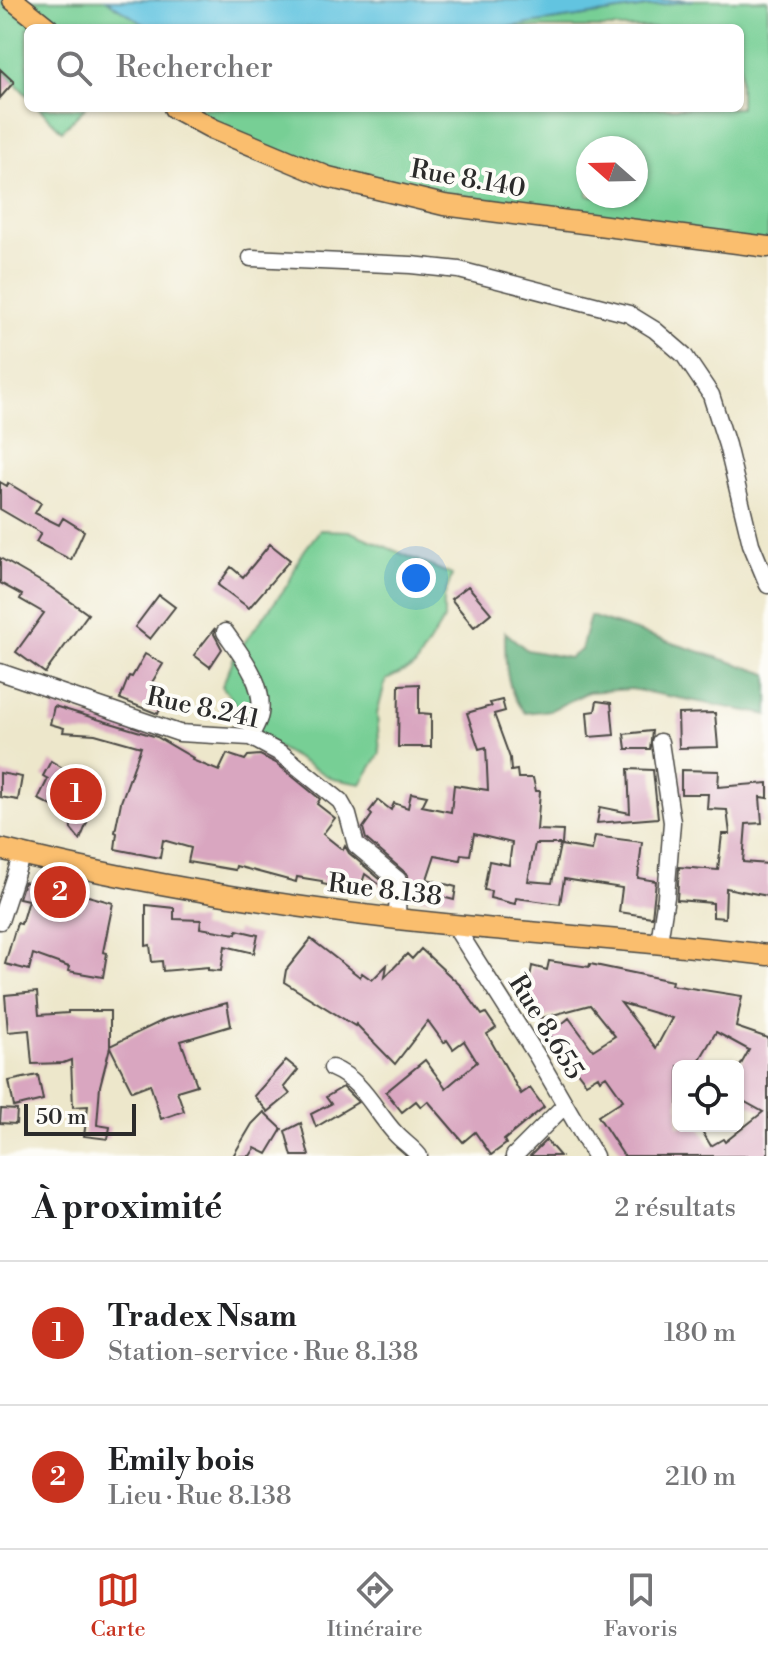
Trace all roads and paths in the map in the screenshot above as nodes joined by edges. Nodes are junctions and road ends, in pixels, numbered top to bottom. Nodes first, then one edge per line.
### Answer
1 (13, 0) edge
2 (43, 24) edge
3 (181, 112) edge
4 (768, 247) edge
5 (251, 258) dead end
6 (768, 585) edge
7 (225, 632) dead end
8 (0, 672) edge
9 (250, 737) junction
10 (660, 742) dead end
11 (0, 849) edge
12 (22, 854) junction
13 (397, 918) junction
14 (0, 921) edge
15 (454, 925) junction
16 (659, 942) junction
17 (768, 955) edge
18 (332, 1068) dead end
19 (565, 1105) junction
20 (419, 1156) edge
21 (514, 1156) edge
22 (595, 1156) edge

1 - 2 main road
3 - 4 main road, Rue 8.140
5 - 6 street
7 - 9 street
8 - 9 street, Rue 8.241
9 - 13 street, Rue 8.241
10 - 16 street
11 - 12 main road, Rue 8.138
12 - 13 main road, Rue 8.138
12 - 14 street
13 - 15 main road, Rue 8.138
15 - 16 main road, Rue 8.138
15 - 19 street, Rue 8.655
16 - 17 main road, Rue 8.138
18 - 20 street
19 - 21 street
19 - 22 street, Rue 8.655

